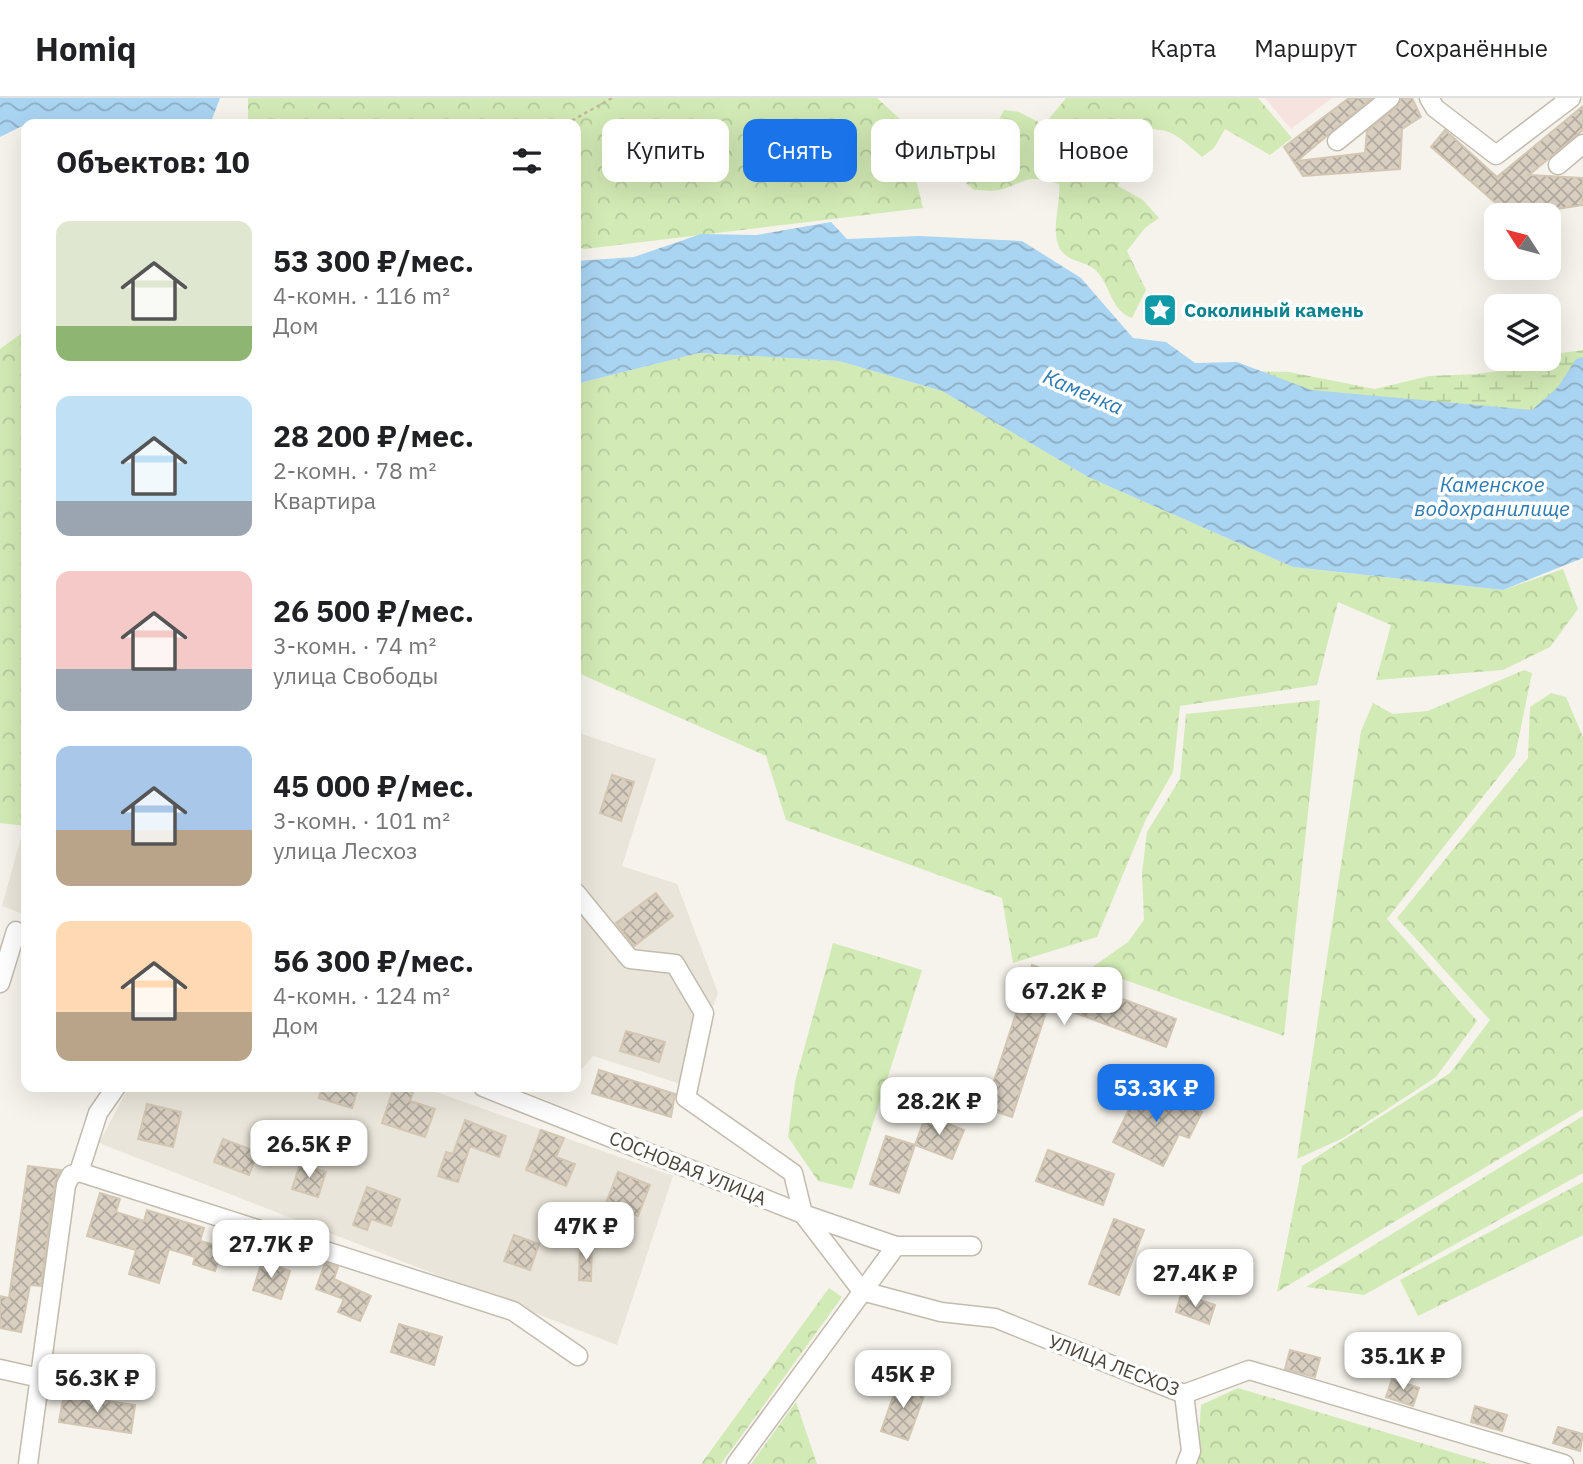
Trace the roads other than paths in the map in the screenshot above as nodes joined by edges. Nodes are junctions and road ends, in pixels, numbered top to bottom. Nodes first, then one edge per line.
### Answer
1 (1390, 98) edge
2 (1429, 98) edge
3 (1571, 98) edge
4 (1337, 141) dead end
5 (1583, 144) edge
6 (1558, 165) dead end
7 (581, 899) edge
8 (14, 930) edge
9 (0, 983) edge
10 (113, 1092) edge
11 (496, 1092) edge
12 (75, 1173) junction
13 (803, 1214) junction
14 (972, 1246) dead end
15 (896, 1247) junction
16 (862, 1292) junction
17 (578, 1356) dead end
18 (0, 1369) edge
19 (40, 1378) junction
20 (1184, 1394) junction
21 (28, 1464) edge
22 (736, 1464) edge
23 (1186, 1464) edge
24 (1564, 1464) edge

1 - 4 street
2 - 3 street
5 - 6 street
7 - 13 street
8 - 9 street
10 - 12 street
11 - 13 street, СОСНОВАЯ УЛИЦА
12 - 17 street
12 - 19 street
13 - 15 street, СОСНОВАЯ УЛИЦА
13 - 16 street
14 - 15 street
15 - 16 street
16 - 20 street, УЛИЦА ЛЕСХОЗ
16 - 22 street
18 - 19 street
19 - 21 street
20 - 23 street
20 - 24 street, УЛИЦА ЛЕСХОЗ

